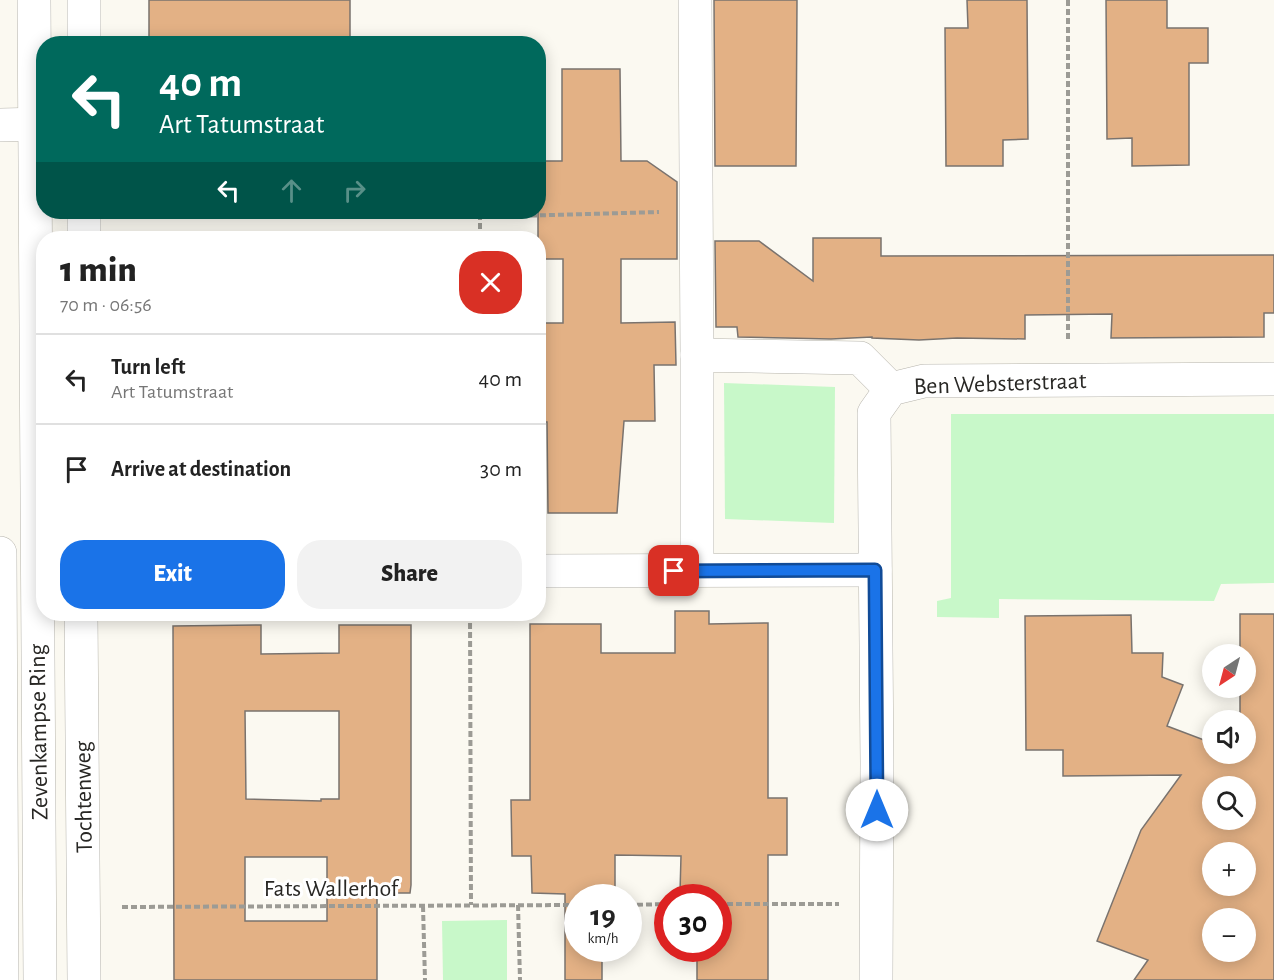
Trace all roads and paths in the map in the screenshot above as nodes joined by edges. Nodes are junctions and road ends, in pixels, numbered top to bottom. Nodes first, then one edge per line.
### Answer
1 (34, 0) edge
2 (84, 0) edge
3 (695, 0) edge
4 (1068, 0) edge
5 (84, 36) edge
6 (36, 50) edge
7 (36, 124) edge
8 (0, 125) edge
9 (696, 211) junction
10 (546, 215) edge
11 (697, 355) junction
12 (1274, 379) edge
13 (1068, 380) junction
14 (891, 389) junction
15 (0, 553) edge
16 (697, 570) junction
17 (875, 570) junction
18 (546, 571) edge
19 (36, 574) edge
20 (0, 575) edge
21 (40, 621) edge
22 (81, 621) edge
23 (470, 621) edge
24 (732, 904) edge
25 (876, 904) junction
26 (471, 905) junction
27 (518, 905) junction
28 (564, 905) edge
29 (423, 906) junction
30 (84, 907) junction
31 (2, 980) edge
32 (40, 980) edge
33 (84, 980) edge
34 (425, 980) edge
35 (520, 980) edge
36 (876, 980) edge

1 - 6 street, Zevenkampse Ring
2 - 5 street
3 - 9 street
4 - 13 path
7 - 8 street
9 - 10 path
9 - 11 street
11 - 14 street
11 - 16 street
12 - 13 street, Ben Websterstraat
13 - 14 street, Ben Websterstraat
14 - 17 street, Ben Websterstraat
15 - 20 street, Zevenkampse Ring
16 - 17 street
16 - 18 street
17 - 25 street, Ben Websterstraat
19 - 20 street
20 - 31 street, Zevenkampse Ring
21 - 32 street, Zevenkampse Ring
22 - 30 street, Tochtenweg
23 - 26 path
24 - 25 path
25 - 36 street, Ben Websterstraat
26 - 27 path, Fats Wallerhof
26 - 29 path, Fats Wallerhof
27 - 28 path, Fats Wallerhof
27 - 35 path
29 - 30 path, Fats Wallerhof
29 - 34 path
30 - 33 street, Tochtenweg

